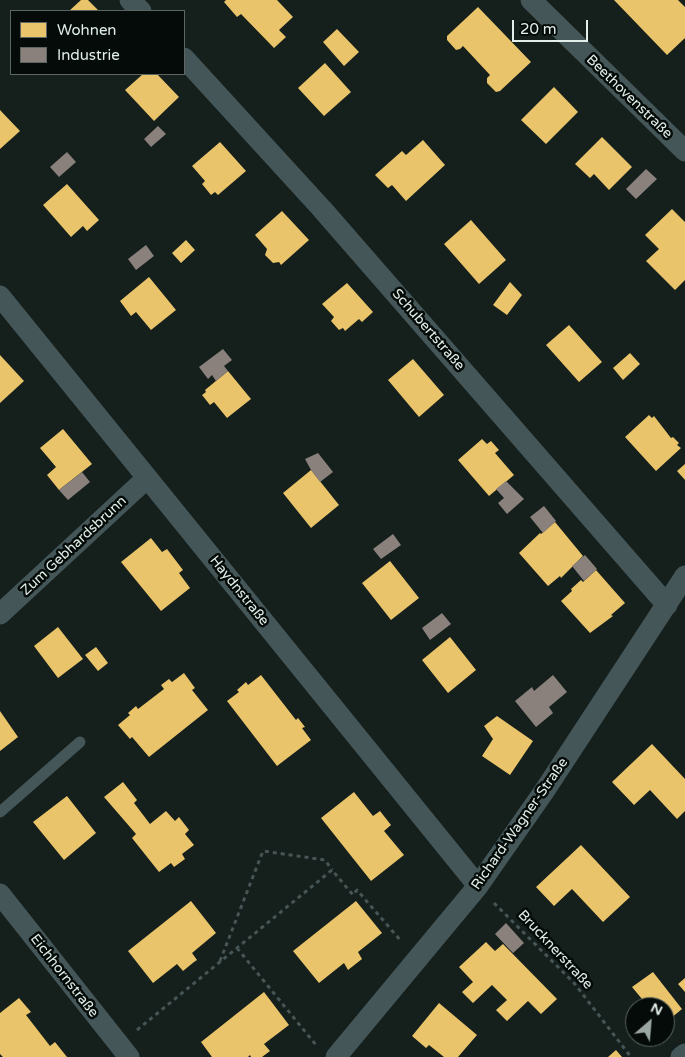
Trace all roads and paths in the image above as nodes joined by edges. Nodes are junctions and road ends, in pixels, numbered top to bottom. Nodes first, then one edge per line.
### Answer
1 (130, 0) edge
2 (531, 0) edge
3 (140, 10) edge
4 (185, 59) edge
5 (685, 151) edge
6 (0, 296) edge
7 (147, 478) junction
8 (685, 576) edge
9 (667, 605) junction
10 (0, 614) edge
11 (80, 742) dead end
12 (0, 812) edge
13 (332, 870) junction
14 (478, 886) junction
15 (0, 894) edge
16 (237, 948) junction
17 (418, 960) junction
18 (220, 962) junction
19 (124, 1051) edge
20 (328, 1053) edge
21 (685, 1054) edge
22 (631, 1057) edge
23 (681, 1057) edge

1 - 3 street
2 - 5 street, Beethovenstraße
4 - 9 street, Schubertstraße
6 - 7 street, Haydnstraße
7 - 10 street, Zum Gebhardsbrunn
7 - 14 street, Haydnstraße
8 - 9 street, Richard-Wagner-Straße
9 - 14 street, Richard-Wagner-Straße
11 - 12 lane
13 - 16 path
13 - 17 path
13 - 18 path
14 - 17 street, Richard-Wagner-Straße
14 - 22 path, Brucknerstraße
15 - 19 street, Eichhornstraße
16 - 18 path
16 - 20 path
17 - 20 street, Richard-Wagner-Straße
18 - 19 path
21 - 23 street

